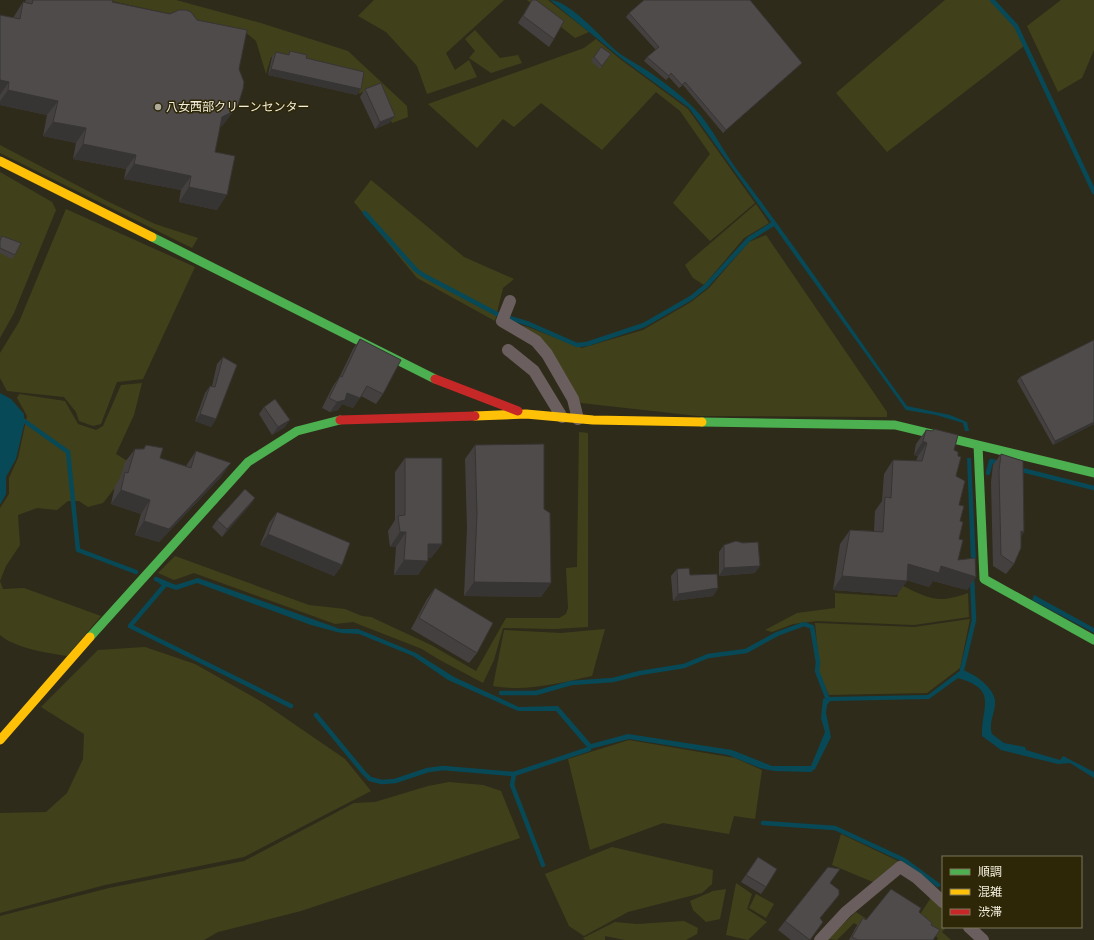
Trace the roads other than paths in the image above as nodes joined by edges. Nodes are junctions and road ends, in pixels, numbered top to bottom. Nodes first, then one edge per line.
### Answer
1 (0, 161) edge
2 (510, 301) dead end
3 (508, 350) dead end
4 (526, 414) junction
5 (562, 417) junction
6 (578, 419) junction
7 (978, 445) junction
8 (1094, 473) edge
9 (1094, 640) edge
10 (0, 740) edge
11 (942, 901) edge
12 (971, 928) edge
13 (820, 940) edge
14 (983, 940) edge

1 - 4 street
2 - 6 street
3 - 5 street
4 - 5 street
4 - 10 street
5 - 6 street
6 - 7 street
7 - 8 street
7 - 9 street
11 - 13 street
12 - 14 street

